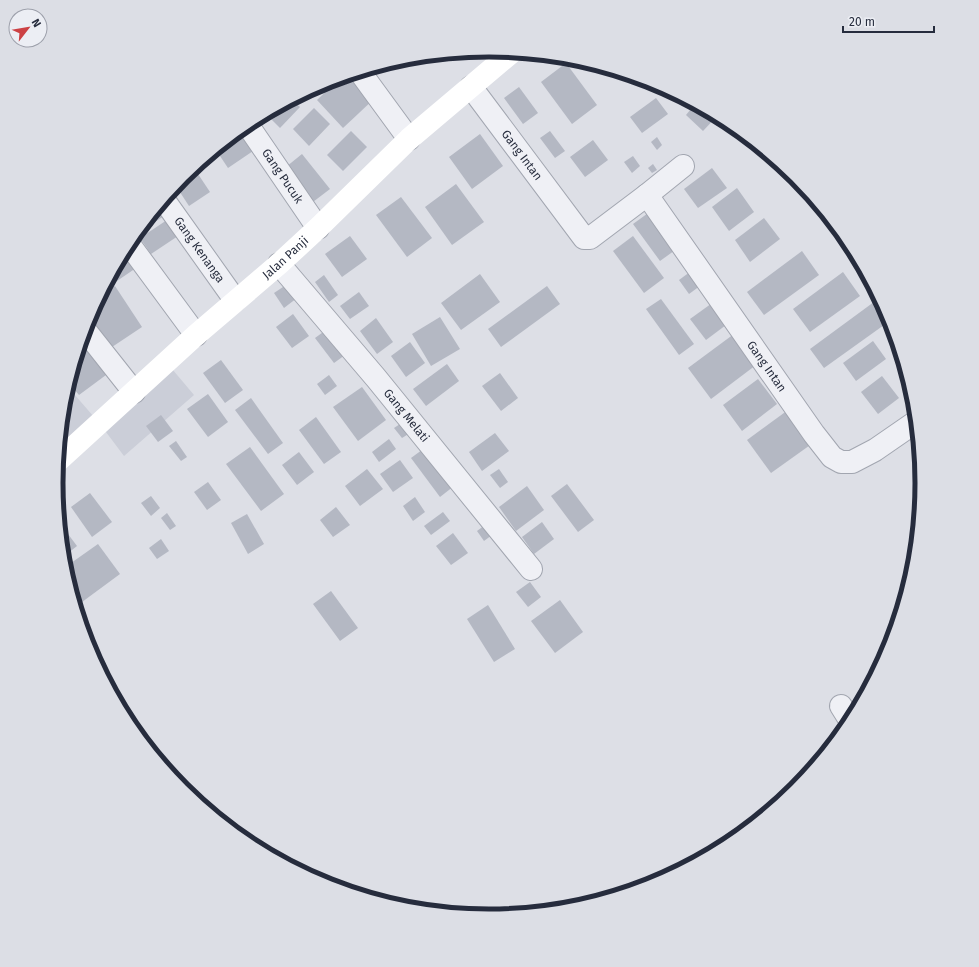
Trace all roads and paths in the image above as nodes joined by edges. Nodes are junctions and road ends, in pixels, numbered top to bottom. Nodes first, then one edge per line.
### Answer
1 (505, 58) edge
2 (363, 77) edge
3 (470, 87) junction
4 (251, 130) edge
5 (409, 139) junction
6 (683, 166) dead end
7 (647, 195) junction
8 (167, 204) edge
9 (318, 228) junction
10 (133, 250) edge
11 (279, 264) junction
12 (235, 300) junction
13 (196, 335) junction
14 (90, 336) edge
15 (134, 392) junction
16 (912, 425) edge
17 (64, 456) edge
18 (531, 569) dead end

1 - 3 street, Jalan Panji
2 - 5 street
3 - 5 street, Jalan Panji
3 - 7 street, Gang Intan
4 - 9 street, Gang Pucuk
5 - 9 street, Jalan Panji
6 - 7 street, Gang Intan
7 - 16 street, Gang Intan
8 - 12 street, Gang Kenanga
9 - 11 street, Jalan Panji
10 - 13 street
11 - 12 street, Jalan Panji
11 - 18 street, Gang Melati
12 - 13 street, Jalan Panji
13 - 15 street, Jalan Panji
14 - 15 street
15 - 17 street, Jalan Panji

